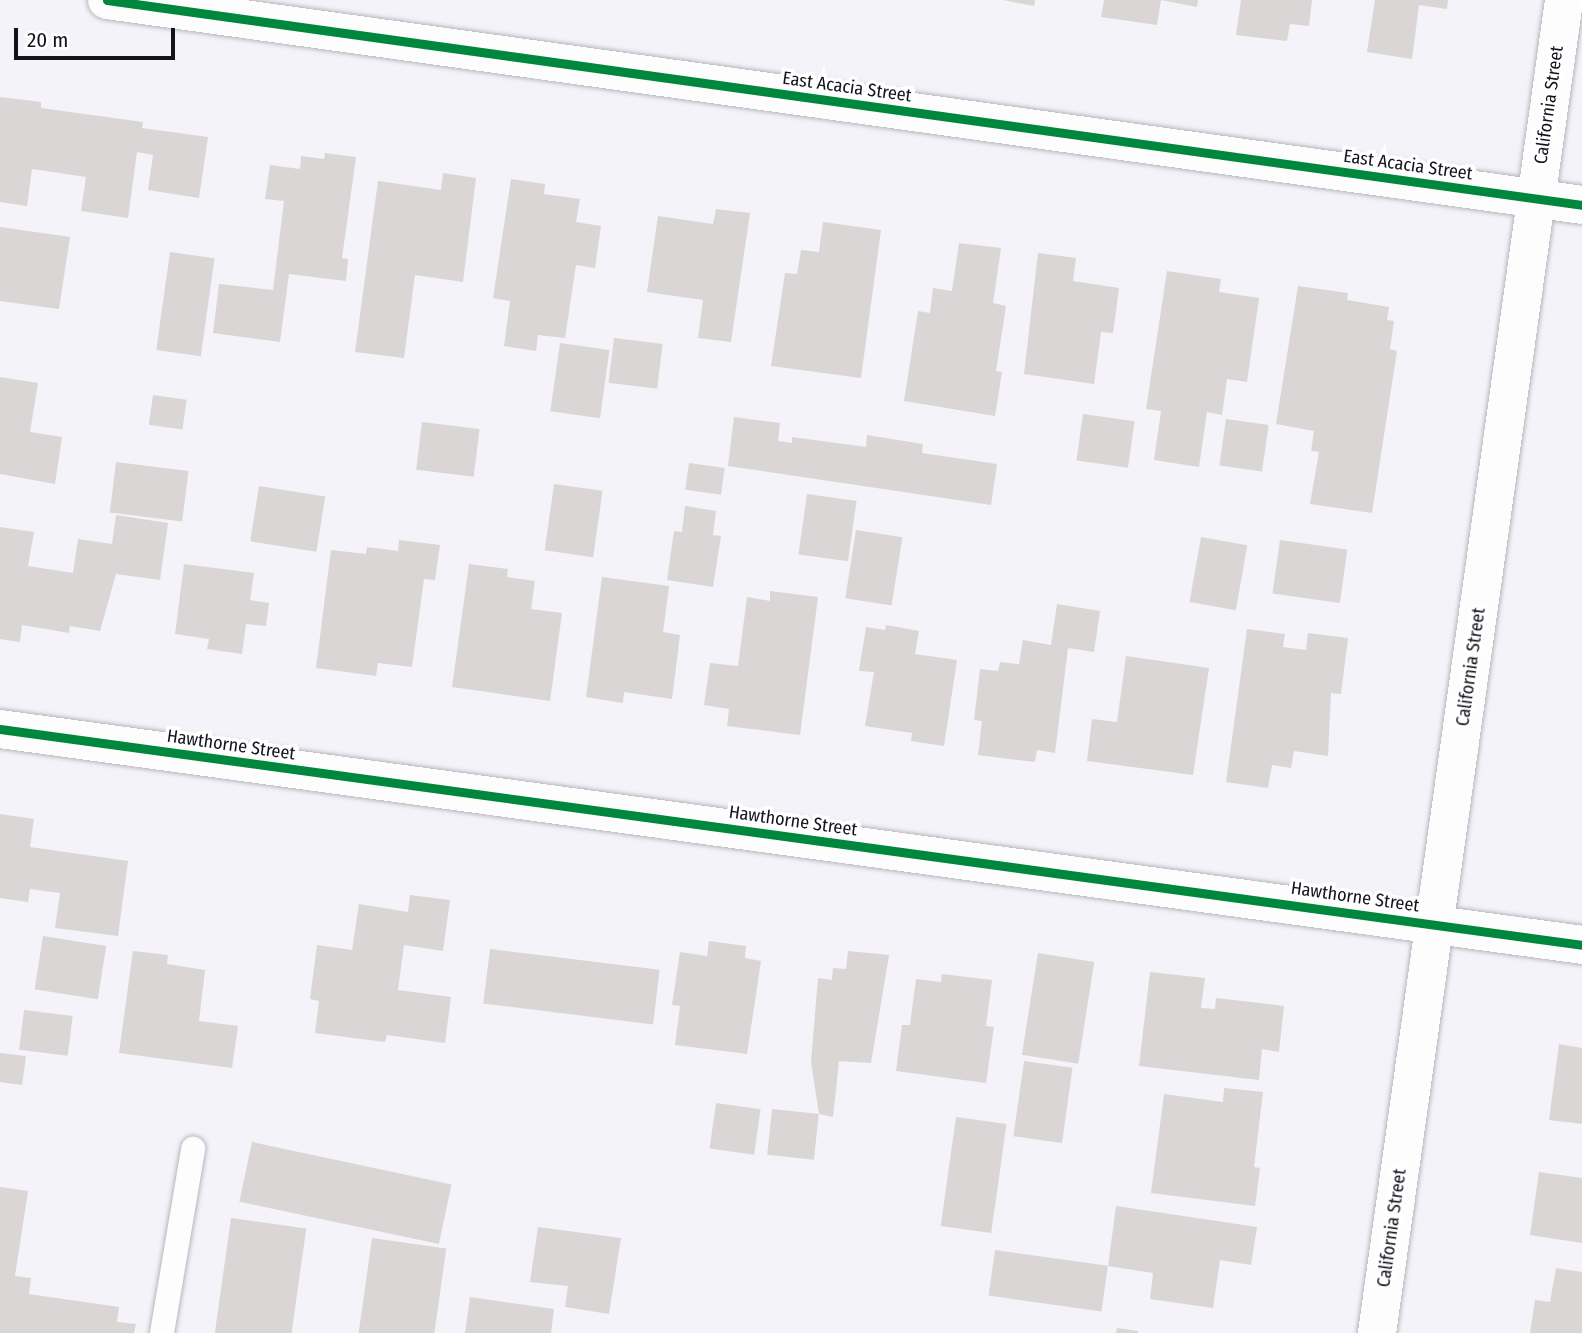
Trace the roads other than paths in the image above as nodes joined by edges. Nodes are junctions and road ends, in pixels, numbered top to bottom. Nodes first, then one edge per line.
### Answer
1 (107, 0) edge
2 (1564, 0) edge
3 (1536, 199) junction
4 (1582, 205) edge
5 (0, 729) edge
6 (1435, 925) junction
7 (1582, 945) edge
8 (193, 1149) dead end
9 (162, 1333) edge
10 (1377, 1333) edge

1 - 3 street, East Acacia Street
2 - 3 street, California Street
3 - 4 street, East Acacia Street
3 - 6 street, California Street
5 - 6 street, Hawthorne Street
6 - 7 street, Hawthorne Street
6 - 10 street, California Street
8 - 9 lane

